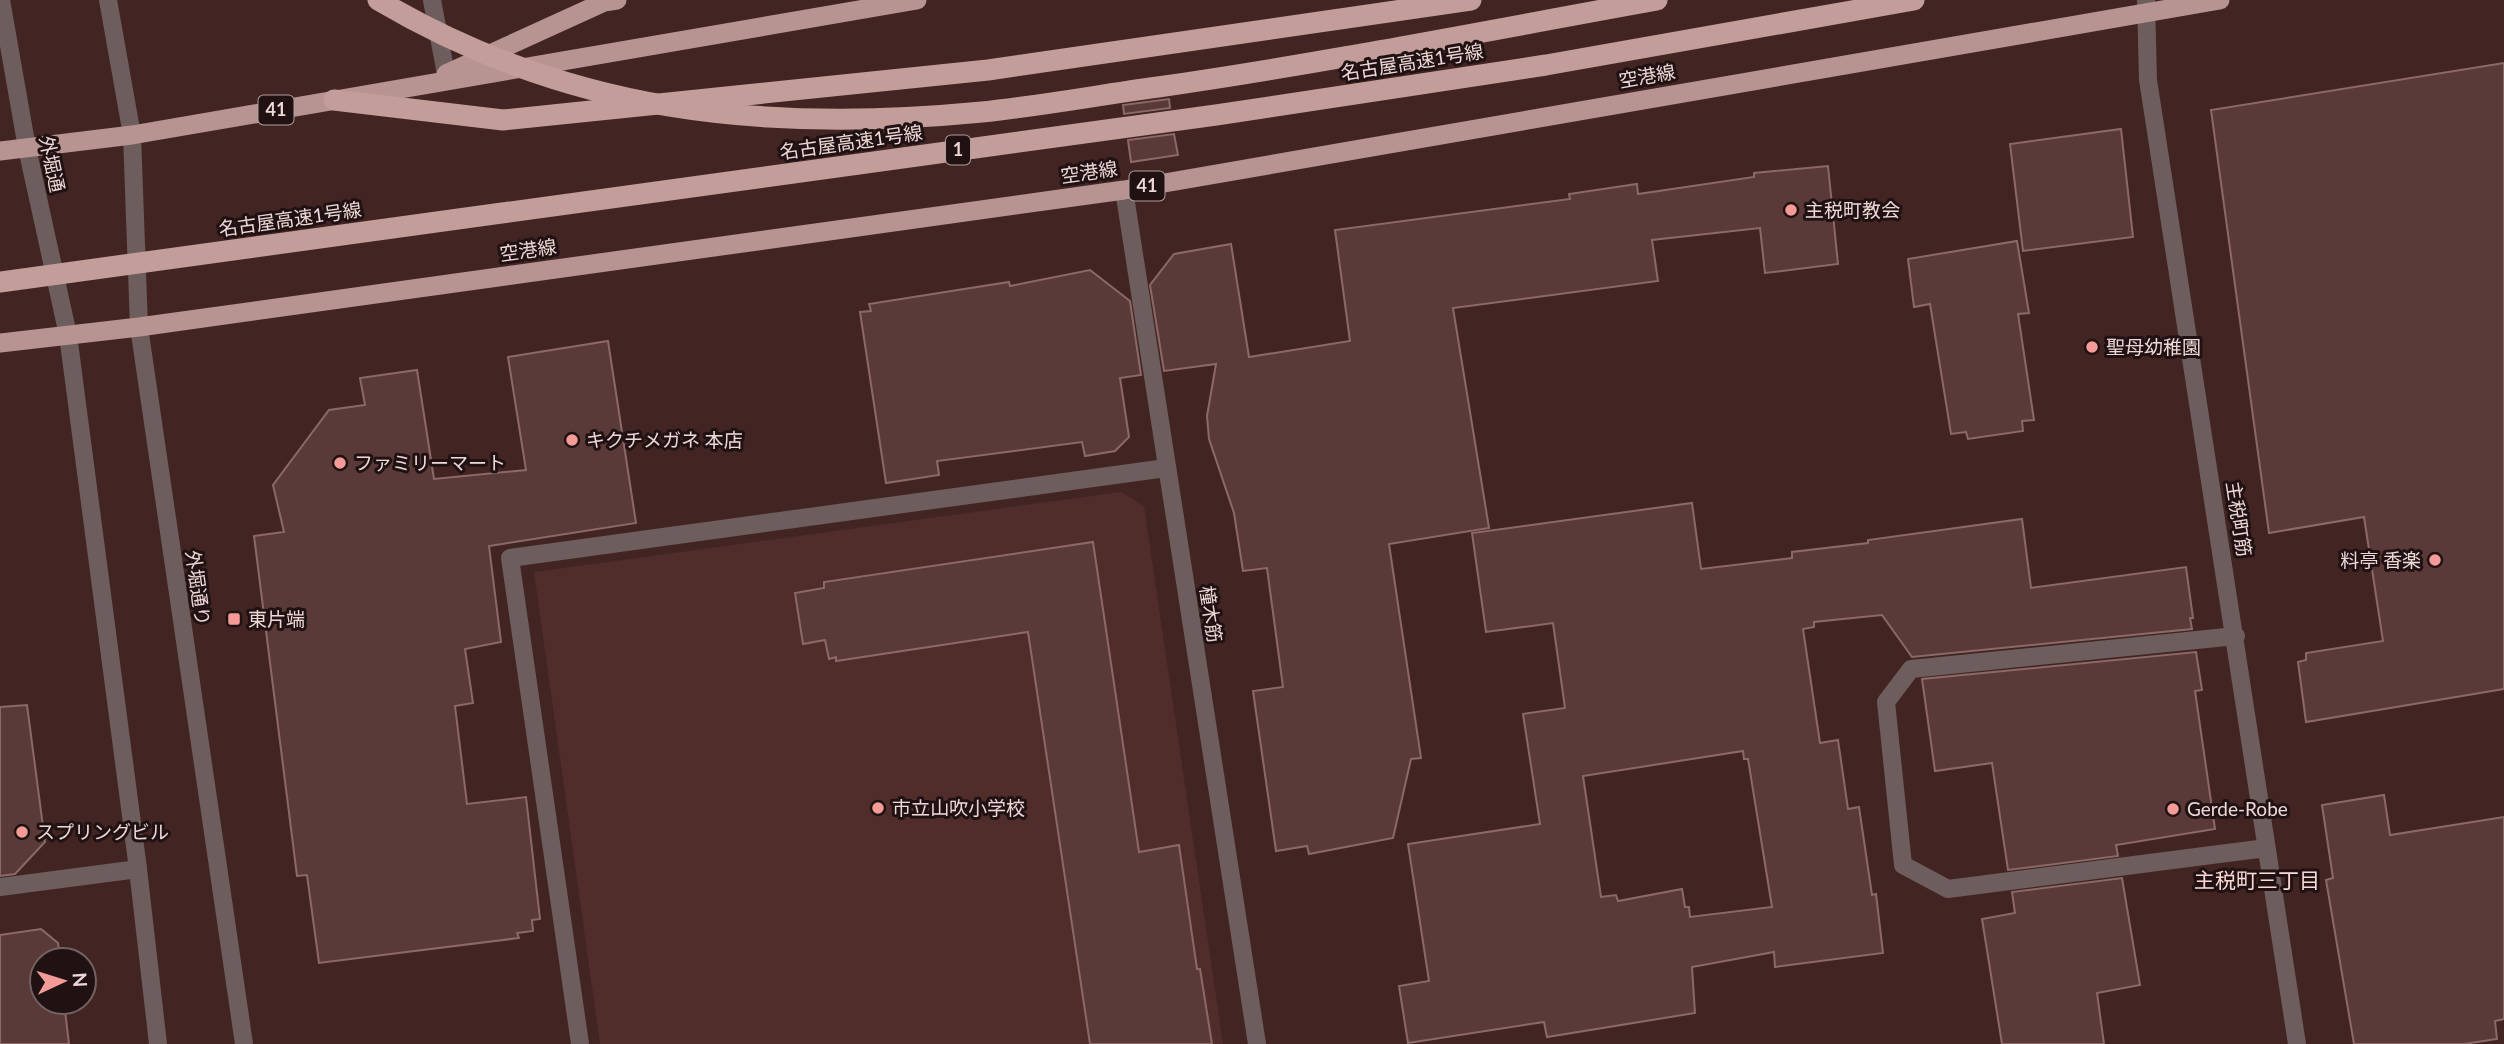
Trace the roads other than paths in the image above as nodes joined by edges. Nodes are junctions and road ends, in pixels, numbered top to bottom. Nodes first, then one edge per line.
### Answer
1 (1, 0) edge
2 (108, 0) edge
3 (378, 0) edge
4 (432, 0) edge
5 (917, 0) edge
6 (1471, 0) edge
7 (1657, 0) edge
8 (1914, 0) edge
9 (2220, 0) edge
10 (608, 1) edge
11 (2146, 6) edge
12 (446, 74) junction
13 (419, 86) junction
14 (334, 100) junction
15 (132, 135) junction
16 (27, 148) junction
17 (0, 151) edge
18 (1125, 190) junction
19 (0, 282) edge
20 (139, 327) junction
21 (68, 335) junction
22 (0, 343) edge
23 (1166, 468) junction
24 (2236, 636) junction
25 (2266, 848) junction
26 (138, 869) junction
27 (0, 887) edge
28 (158, 1044) edge
29 (244, 1044) edge
30 (580, 1044) edge
31 (1257, 1044) edge
32 (2297, 1044) edge

1 - 16 street, 外堀通
2 - 15 street
3 - 7 highway, 名古屋高速1号線 / 1, bridge
4 - 12 street
5 - 13 highway, 41
6 - 14 highway
8 - 19 highway, 名古屋高速1号線 / 1, bridge
9 - 11 highway, 空港線 / 41
10 - 12 highway, 41
11 - 18 highway, 空港線 / 41
11 - 24 street, 主税町筋
12 - 13 highway, 41
13 - 14 highway, 41
14 - 15 highway, 41
15 - 16 highway, 41
15 - 20 street, 外堀通り
16 - 17 highway, 41
16 - 21 street, 外堀通
18 - 20 highway, 空港線 / 41
18 - 23 street, 橦木筋
20 - 21 highway, 空港線 / 41
20 - 29 street, 外堀通り
21 - 22 highway, 空港線 / 41
21 - 26 street
23 - 30 street
23 - 31 street, 橦木筋
24 - 25 street, 主税町筋
24 - 25 street
25 - 32 street, 主税町筋
26 - 27 street
26 - 28 street

